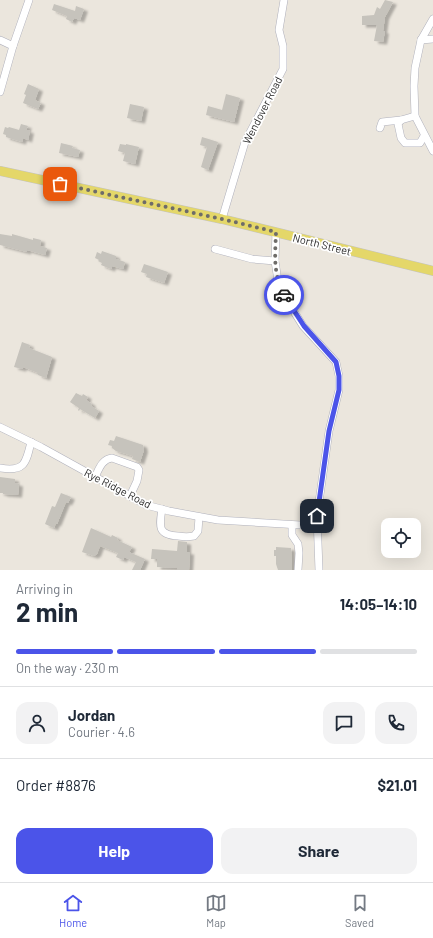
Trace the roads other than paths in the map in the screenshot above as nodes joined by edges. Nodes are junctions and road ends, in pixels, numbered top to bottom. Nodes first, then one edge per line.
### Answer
1 (30, 0) edge
2 (284, 0) edge
3 (433, 19) edge
4 (433, 39) edge
5 (0, 40) edge
6 (421, 40) junction
7 (13, 46) junction
8 (0, 92) edge
9 (415, 116) junction
10 (401, 120) junction
11 (380, 128) dead end
12 (424, 136) junction
13 (433, 151) edge
14 (0, 171) edge
15 (222, 219) junction
16 (276, 232) junction
17 (215, 249) dead end
18 (275, 261) junction
19 (433, 271) edge
20 (0, 427) edge
21 (31, 442) junction
22 (0, 468) edge
23 (95, 477) junction
24 (130, 496) junction
25 (162, 509) junction
26 (200, 517) junction
27 (292, 525) junction
28 (317, 526) junction
29 (298, 570) edge
30 (319, 570) edge

1 - 7 street
2 - 15 street, Wendover Road
3 - 6 street
4 - 6 street
5 - 7 street
6 - 9 street
7 - 8 street
9 - 10 street
9 - 12 street
10 - 11 street
10 - 12 street
12 - 13 street
14 - 15 main road, North Street
15 - 16 main road, North Street
16 - 18 street
16 - 19 main road, North Street
17 - 18 street
18 - 28 street
20 - 21 street, Rye Ridge Road
21 - 22 street
21 - 23 street, Rye Ridge Road
23 - 24 street, Rye Ridge Road
23 - 24 street
24 - 25 street, Rye Ridge Road
25 - 26 street, Rye Ridge Road
25 - 26 street
26 - 27 street, Rye Ridge Road
27 - 28 street, Rye Ridge Road
27 - 29 street
28 - 30 street

